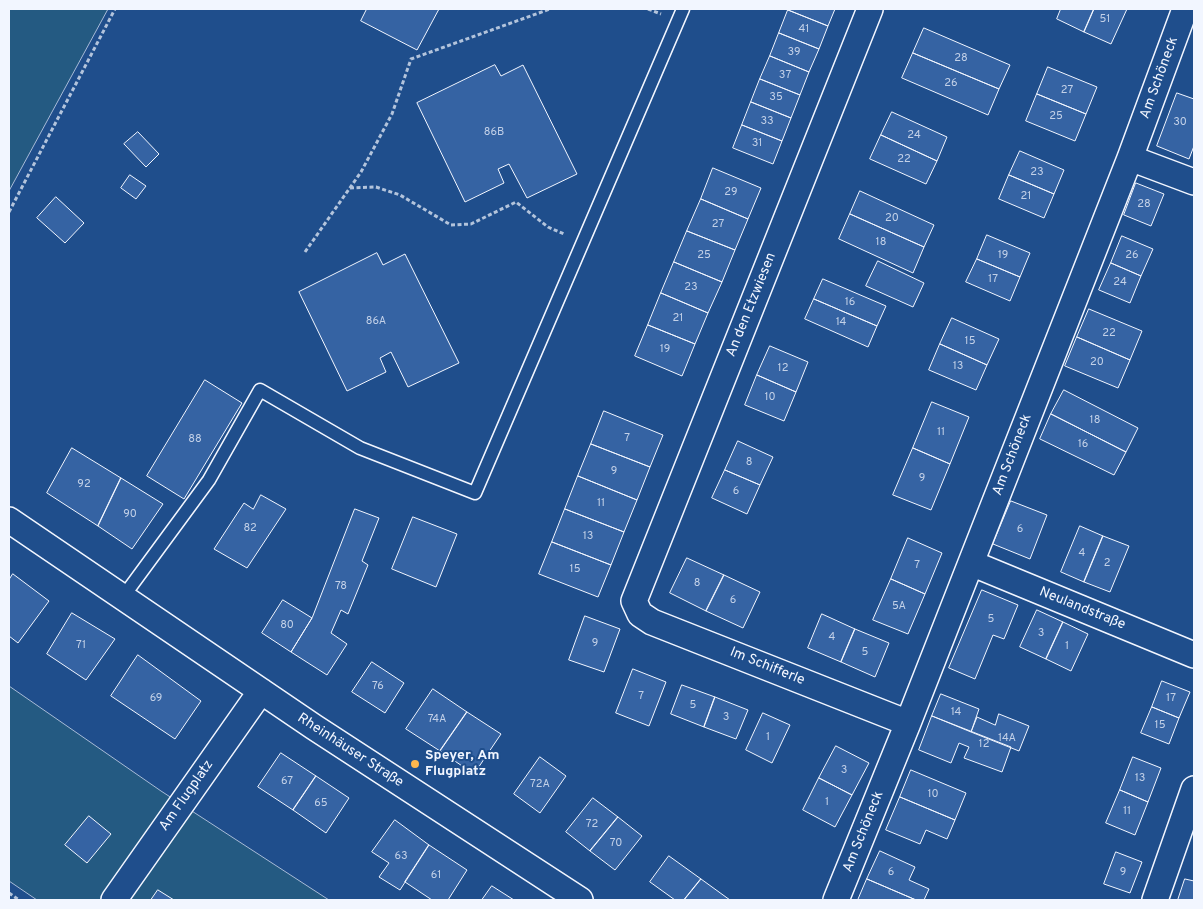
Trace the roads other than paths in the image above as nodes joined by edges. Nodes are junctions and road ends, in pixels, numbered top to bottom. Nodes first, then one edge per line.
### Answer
1 (683, 9) edge
2 (870, 9) edge
3 (1186, 9) edge
4 (1130, 158) junction
5 (1194, 182) edge
6 (9, 520) edge
7 (970, 563) junction
8 (123, 597) junction
9 (634, 601) joint
10 (1194, 655) edge
11 (261, 691) junction
12 (908, 724) junction
13 (1194, 789) edge
14 (114, 900) edge
15 (580, 900) edge
16 (836, 900) edge
17 (1155, 900) edge

1 - 8 lane
2 - 9 street, An den Etzwiesen
3 - 4 street, Am Schöneck
4 - 5 street
4 - 7 street, Am Schöneck
6 - 8 street, Rheinhäuser Straße
7 - 10 street, Neulandstraße
7 - 12 street, Am Schöneck
8 - 11 street, Rheinhäuser Straße
9 - 12 street, Im Schifferle
11 - 14 street, Am Flugplatz
11 - 15 street, Rheinhäuser Straße
12 - 16 street, Am Schöneck
13 - 17 street

